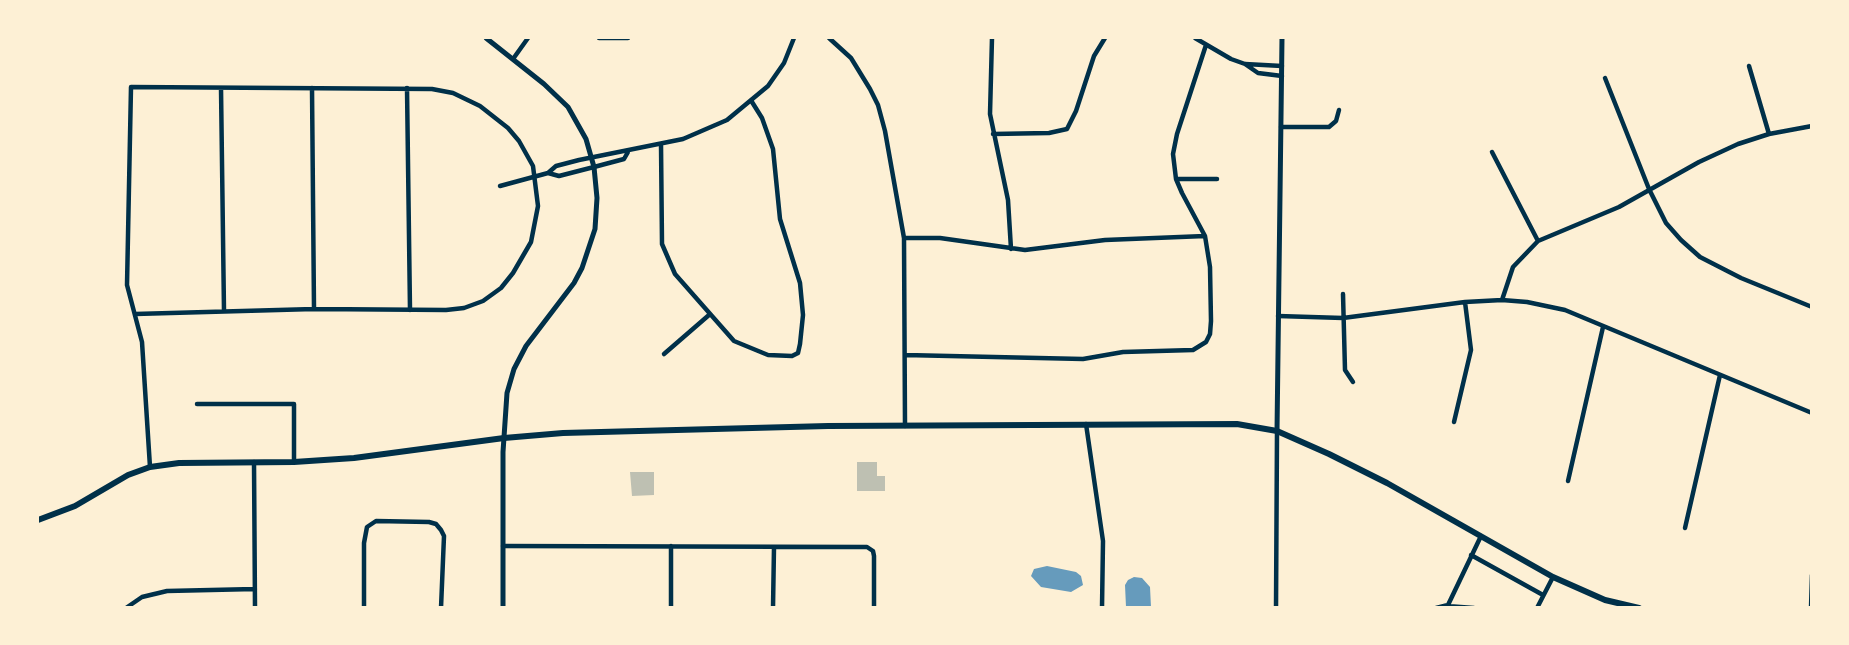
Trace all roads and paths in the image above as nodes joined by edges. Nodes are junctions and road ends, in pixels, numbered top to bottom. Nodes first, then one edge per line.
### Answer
1 (486, 38) edge
2 (528, 38) edge
3 (599, 38) edge
4 (628, 38) edge
5 (794, 38) edge
6 (829, 38) edge
7 (993, 38) edge
8 (1105, 38) edge
9 (1195, 38) edge
10 (1282, 38) edge
11 (1206, 45) junction
12 (513, 59) junction
13 (1245, 64) junction
14 (1282, 66) junction
15 (1749, 66) dead end
16 (1282, 76) junction
17 (1605, 78) dead end
18 (221, 88) junction
19 (312, 88) junction
20 (407, 88) junction
21 (752, 102) junction
22 (1340, 110) dead end
23 (1812, 126) edge
24 (1281, 127) junction
25 (993, 134) junction
26 (1769, 134) junction
27 (661, 144) junction
28 (628, 152) junction
29 (1492, 152) dead end
30 (591, 157) junction
31 (594, 167) junction
32 (548, 173) junction
33 (536, 176) junction
34 (1176, 179) junction
35 (1217, 179) dead end
36 (500, 186) dead end
37 (1649, 189) junction
38 (1205, 236) junction
39 (904, 238) junction
40 (1538, 241) junction
41 (1011, 249) junction
42 (1343, 294) dead end
43 (1502, 300) junction
44 (1465, 302) junction
45 (1812, 307) edge
46 (314, 309) junction
47 (410, 309) junction
48 (224, 311) junction
49 (135, 314) junction
50 (709, 315) junction
51 (1278, 316) junction
52 (1343, 318) junction
53 (1603, 327) junction
54 (664, 354) dead end
55 (905, 355) junction
56 (1720, 375) junction
57 (1353, 382) dead end
58 (197, 404) dead end
59 (1812, 413) edge
60 (1454, 422) dead end
61 (1086, 424) junction
62 (905, 426) junction
63 (1277, 431) junction
64 (504, 438) junction
65 (254, 462) junction
66 (294, 462) junction
67 (150, 467) junction
68 (1568, 481) dead end
69 (38, 520) edge
70 (1685, 528) dead end
71 (1481, 536) junction
72 (503, 546) junction
73 (671, 546) junction
74 (774, 547) junction
75 (1471, 555) junction
76 (1812, 575) edge
77 (1552, 577) junction
78 (255, 589) junction
79 (1544, 595) junction
80 (1446, 606) junction
81 (126, 608) edge
82 (255, 608) edge
83 (364, 608) edge
84 (441, 608) edge
85 (503, 608) edge
86 (671, 608) edge
87 (773, 608) edge
88 (874, 608) edge
89 (1102, 608) edge
90 (1276, 608) edge
91 (1436, 608) edge
92 (1474, 608) edge
93 (1537, 608) edge
94 (1639, 608) edge
95 (1811, 608) edge

1 - 12 street
2 - 12 street
3 - 4 street
5 - 21 street
6 - 39 street
7 - 25 street
8 - 25 street
9 - 11 street
10 - 14 street
11 - 13 street
11 - 34 street
12 - 30 street
13 - 14 street
13 - 16 street
14 - 16 street
15 - 26 street
16 - 24 street
17 - 37 street
18 - 19 street
18 - 48 street
18 - 49 street
19 - 20 street
19 - 46 street
20 - 33 street
20 - 47 street
21 - 27 street
21 - 50 street
22 - 24 street
23 - 26 street
24 - 51 street
25 - 41 street
26 - 37 street
27 - 28 street
27 - 50 street
28 - 30 street
28 - 31 street
29 - 40 street
30 - 31 street
30 - 32 street
31 - 32 street
31 - 64 street
32 - 33 street
33 - 36 street
33 - 47 street
34 - 35 street
34 - 38 street
37 - 40 street
37 - 45 street
38 - 41 street
38 - 55 street
39 - 41 street
39 - 55 street
40 - 43 street
42 - 52 street
43 - 44 street
43 - 53 street
44 - 52 street
44 - 60 street
46 - 47 street
46 - 48 street
48 - 49 street
49 - 67 street
50 - 54 street
51 - 52 street
51 - 63 street
52 - 57 street
53 - 56 street
53 - 68 street
55 - 62 street
56 - 59 street
56 - 70 street
58 - 66 street
61 - 62 main road
61 - 63 main road
61 - 89 street
62 - 64 main road
63 - 71 main road
63 - 90 street
64 - 66 main road
64 - 72 street
65 - 66 main road
65 - 67 main road
65 - 78 street
67 - 69 main road
71 - 75 street
71 - 77 main road
72 - 73 street
72 - 85 street
73 - 74 street
73 - 86 street
74 - 87 street
74 - 88 street
75 - 79 street
75 - 80 street
76 - 95 street
77 - 79 street
77 - 94 main road
78 - 81 street
78 - 82 street
79 - 93 street
80 - 91 street
80 - 92 street
83 - 84 street

